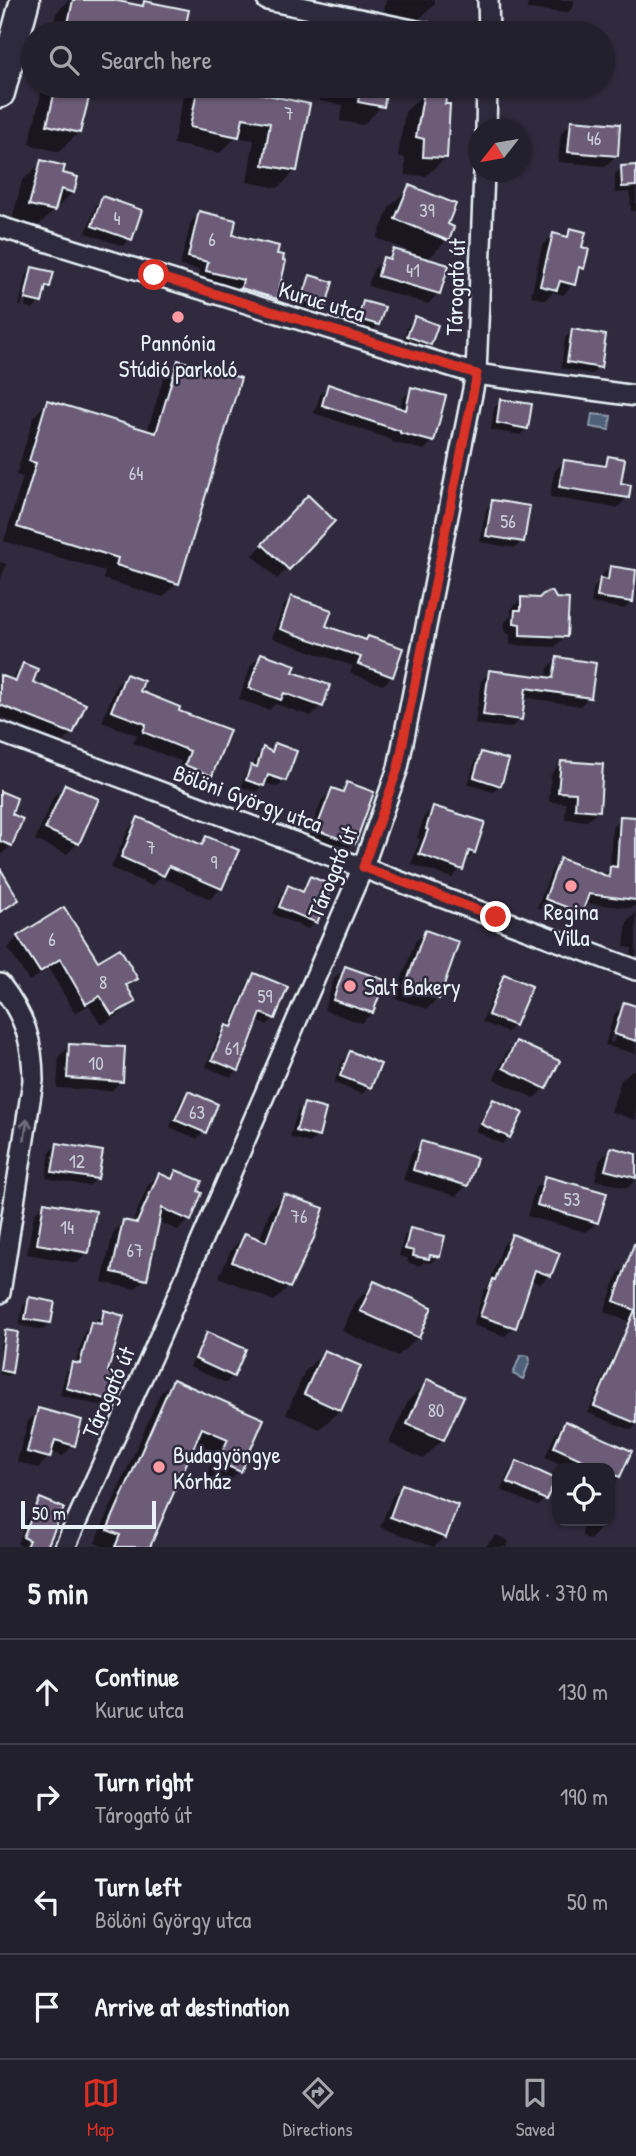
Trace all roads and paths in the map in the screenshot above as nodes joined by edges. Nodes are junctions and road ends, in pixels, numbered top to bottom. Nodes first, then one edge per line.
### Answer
1 (25, 0) edge
2 (267, 0) edge
3 (488, 0) edge
4 (369, 21) edge
5 (489, 21) edge
6 (0, 93) edge
7 (487, 98) edge
8 (486, 119) edge
9 (484, 182) edge
10 (0, 227) edge
11 (477, 374) junction
12 (636, 396) edge
13 (0, 732) edge
14 (363, 867) junction
15 (636, 970) edge
16 (0, 984) edge
17 (0, 1293) edge
18 (65, 1547) edge

1 - 6 main road
2 - 4 street
3 - 5 street
7 - 8 street
9 - 11 street, Tárogató út
10 - 11 street, Kuruc utca
11 - 12 street, Kuruc utca
11 - 14 street, Tárogató út
13 - 14 street, Bölöni György utca
14 - 15 street, Bölöni György utca
14 - 18 street, Tárogató út
17 -> 16 street

